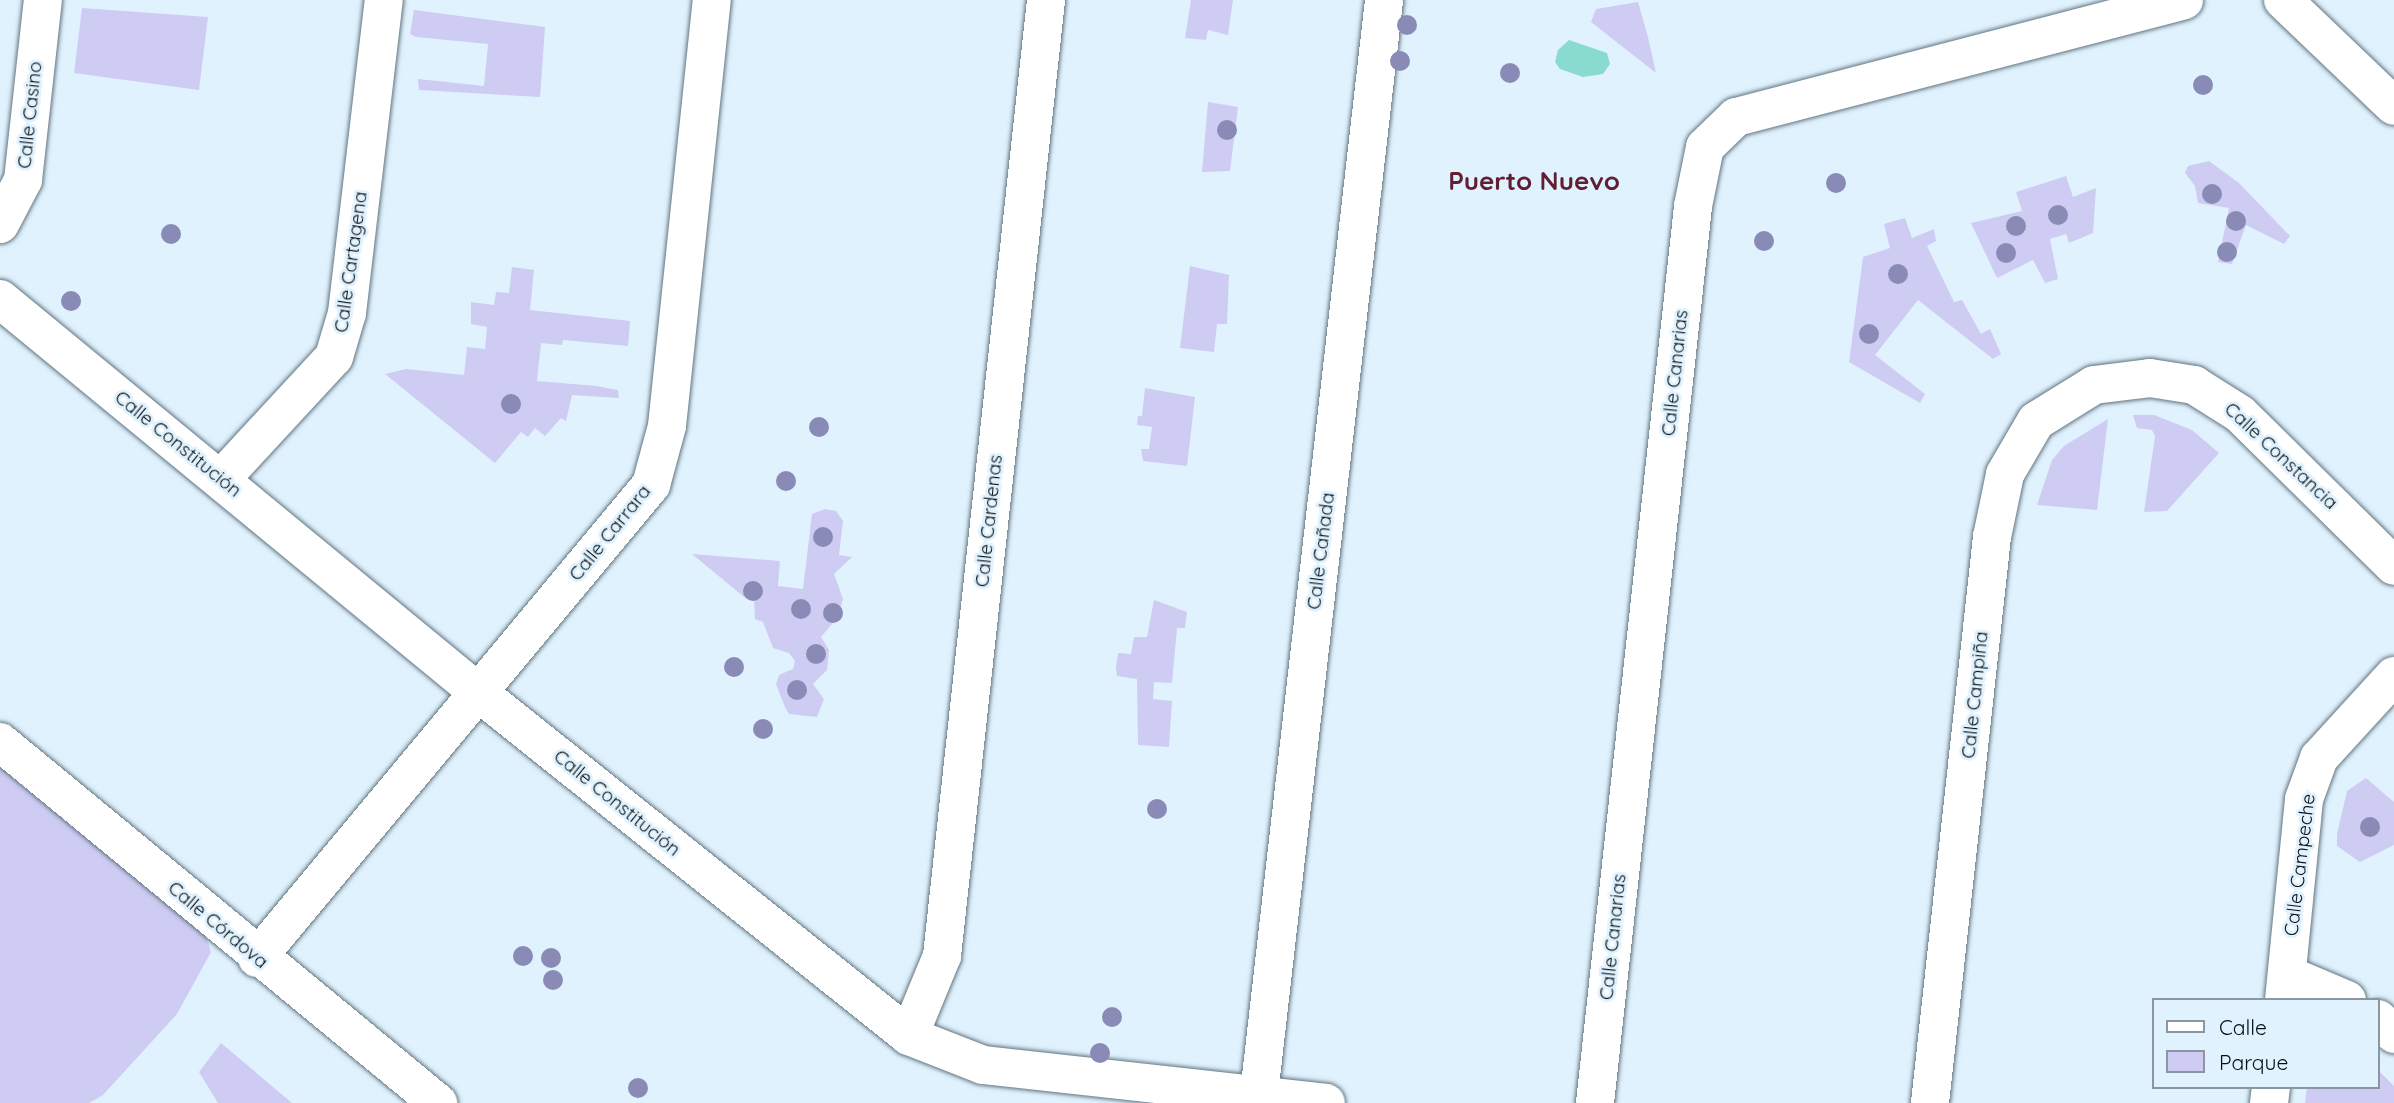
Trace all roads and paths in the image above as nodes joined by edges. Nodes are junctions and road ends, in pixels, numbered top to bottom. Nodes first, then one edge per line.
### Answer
1 (43, 0) edge
2 (384, 0) edge
3 (712, 0) edge
4 (1046, 0) edge
5 (1384, 0) edge
6 (2184, 0) edge
7 (2283, 0) edge
8 (2394, 106) edge
9 (0, 223) edge
10 (0, 299) edge
11 (2150, 378) joint
12 (221, 479) junction
13 (2394, 566) edge
14 (2394, 676) edge
15 (479, 693) junction
16 (0, 742) edge
17 (257, 958) junction
18 (2286, 987) edge
19 (2338, 998) edge
20 (2380, 1021) edge
21 (2394, 1034) edge
22 (909, 1036) junction
23 (1258, 1099) edge
24 (438, 1103) edge
25 (1326, 1103) edge
26 (1595, 1103) edge
27 (1930, 1103) edge

1 - 9 street, Calle Casino
2 - 12 street, Calle Cartagena
3 - 15 street, Calle Carrara
4 - 22 street, Calle Cardenas
5 - 23 street, Calle Cañada
6 - 26 street, Calle Canarias
7 - 8 street
10 - 12 street, Calle Constitución
11 - 13 street, Calle Constancia
11 - 27 street, Calle Campiña
12 - 15 street, Calle Constitución
14 - 18 street, Calle Campeche
15 - 17 street, Calle Carrara
15 - 22 street, Calle Constitución
16 - 17 street, Calle Córdova
17 - 24 street, Calle Córdova
18 - 19 street
20 - 21 street
22 - 23 street, Calle Constitución
23 - 25 street, Calle Constitución

